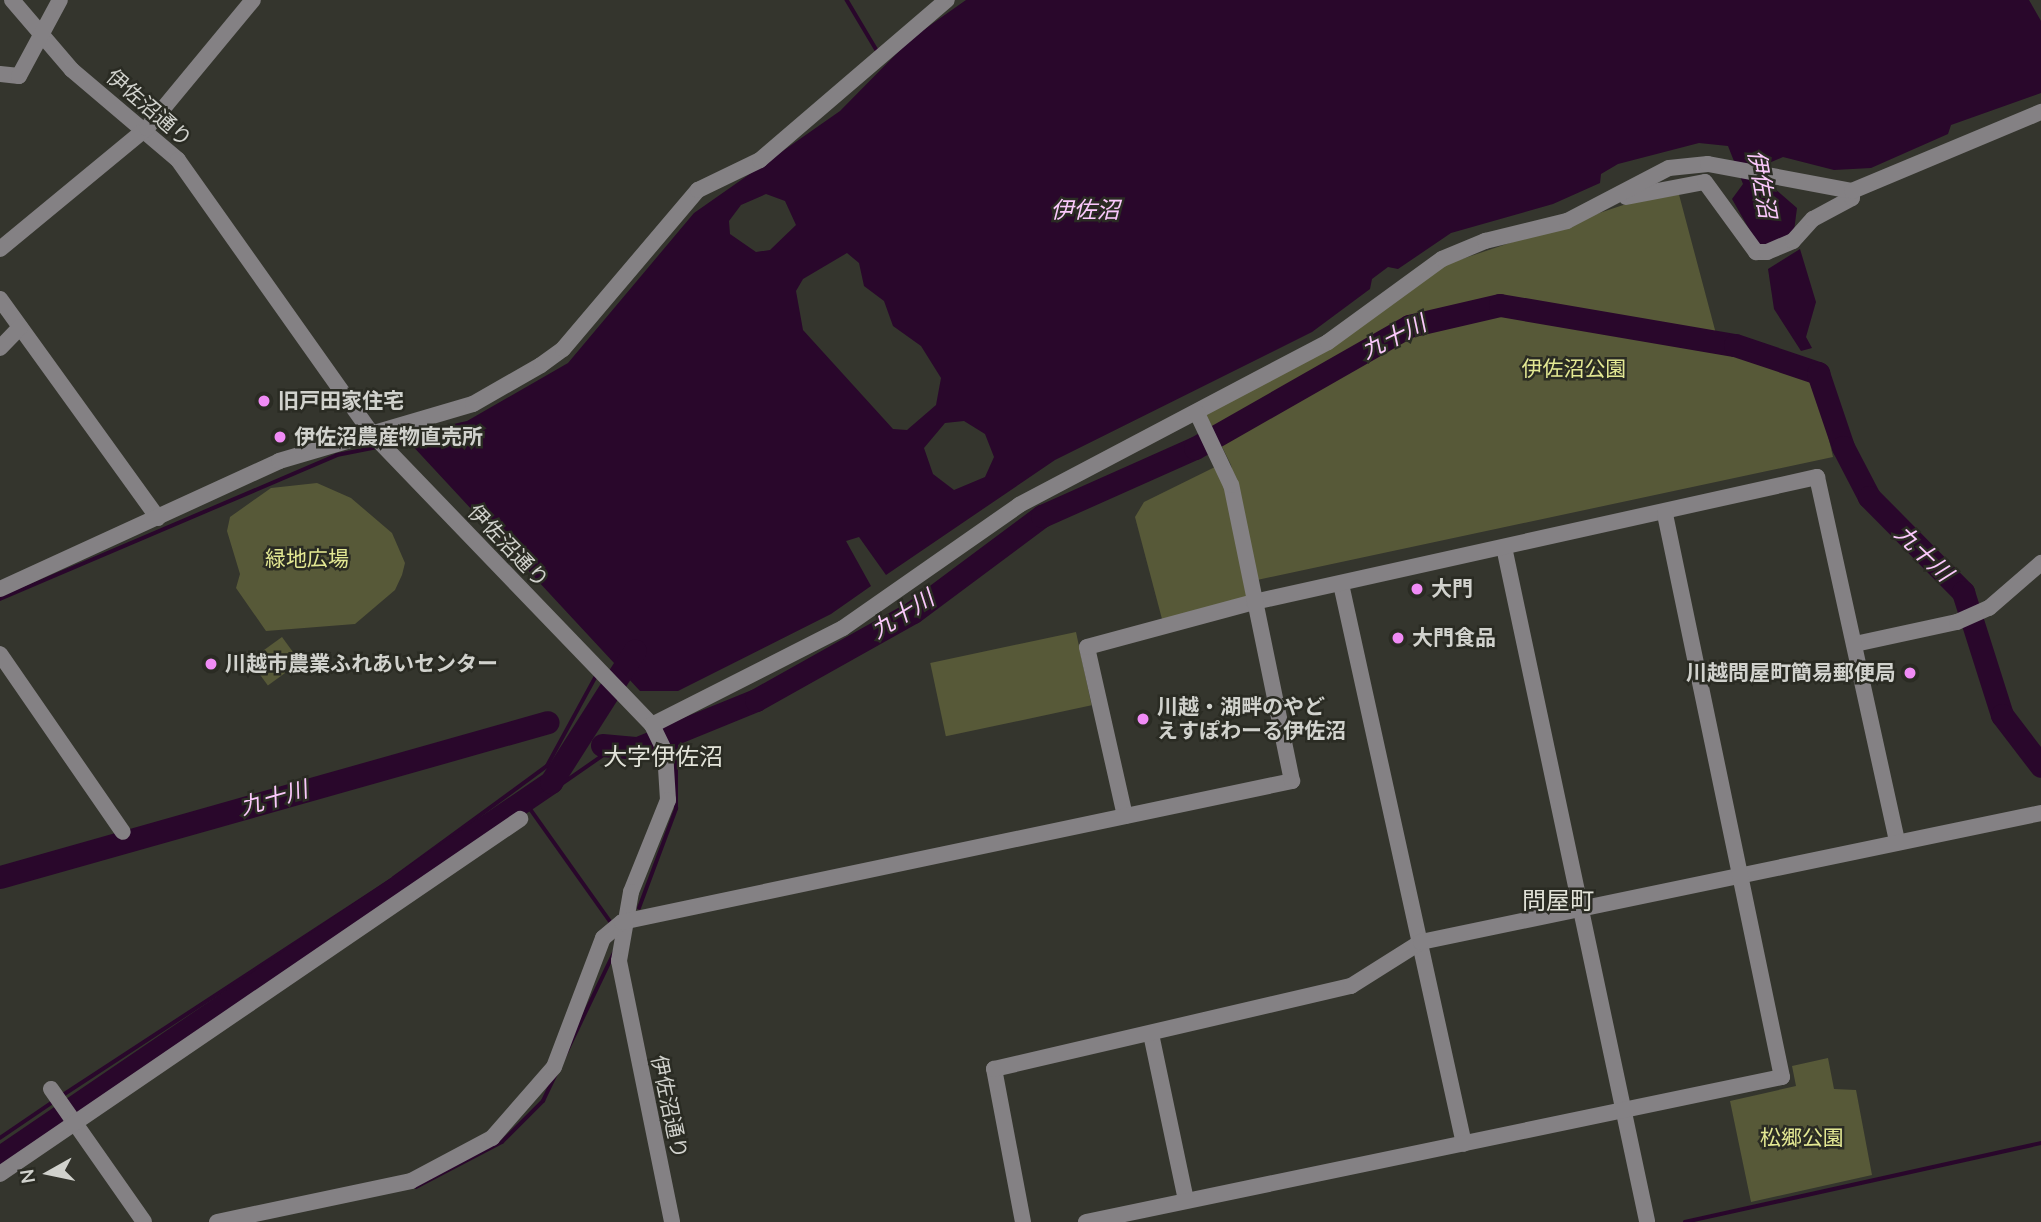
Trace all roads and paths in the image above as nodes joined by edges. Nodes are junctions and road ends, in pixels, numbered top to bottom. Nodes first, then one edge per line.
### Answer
1 (12, 0) edge
2 (60, 0) edge
3 (947, 0) edge
4 (248, 2) edge
5 (40, 37) junction
6 (0, 74) edge
7 (2041, 112) edge
8 (147, 128) junction
9 (1852, 191) junction
10 (1590, 209) junction
11 (0, 249) edge
12 (0, 299) edge
13 (20, 327) junction
14 (0, 348) edge
15 (1197, 412) junction
16 (371, 433) junction
17 (1665, 514) junction
18 (158, 518) junction
19 (1504, 547) junction
20 (2041, 563) edge
21 (1341, 584) junction
22 (0, 589) edge
23 (1254, 602) junction
24 (1855, 644) junction
25 (0, 654) edge
26 (653, 728) junction
27 (2041, 813) edge
28 (1125, 816) junction
29 (520, 819) dead end
30 (123, 832) dead end
31 (1897, 842) junction
32 (1741, 873) junction
33 (1578, 908) junction
34 (622, 922) junction
35 (1422, 942) junction
36 (1151, 1034) junction
37 (51, 1089) dead end
38 (1623, 1109) junction
39 (73, 1124) junction
40 (1464, 1144) junction
41 (0, 1174) edge
42 (1186, 1200) junction
43 (1647, 1221) edge
44 (144, 1222) edge
45 (217, 1222) edge
46 (672, 1222) edge
47 (1023, 1222) edge
48 (1086, 1222) edge

1 - 5 street, 伊佐沼通り
2 - 5 street
3 - 16 street
4 - 8 street
5 - 6 street
5 - 8 street, 伊佐沼通り
7 - 9 street
8 - 11 street
8 - 16 street, 伊佐沼通り
9 - 10 street
9 - 10 street
10 - 15 street
12 - 13 street
13 - 14 street
13 - 18 street
15 - 23 street
15 - 26 street
16 - 18 street
16 - 26 street, 伊佐沼通り
17 - 19 street
17 - 24 street
17 - 32 street
18 - 22 street
19 - 21 street
19 - 33 street
20 - 24 street
21 - 23 street
21 - 35 street
23 - 28 street
23 - 28 street
24 - 31 street
25 - 30 street
26 - 34 street, 伊佐沼通り
27 - 31 street
28 - 34 street
29 - 39 street
31 - 32 street
32 - 33 street
32 - 38 street
33 - 35 street
33 - 38 street
34 - 45 street
34 - 46 street, 伊佐沼通り
35 - 36 street
35 - 40 street
36 - 42 street
36 - 47 street
37 - 39 street
38 - 40 street
38 - 43 street
39 - 41 street
39 - 44 street
40 - 42 street
42 - 48 street

